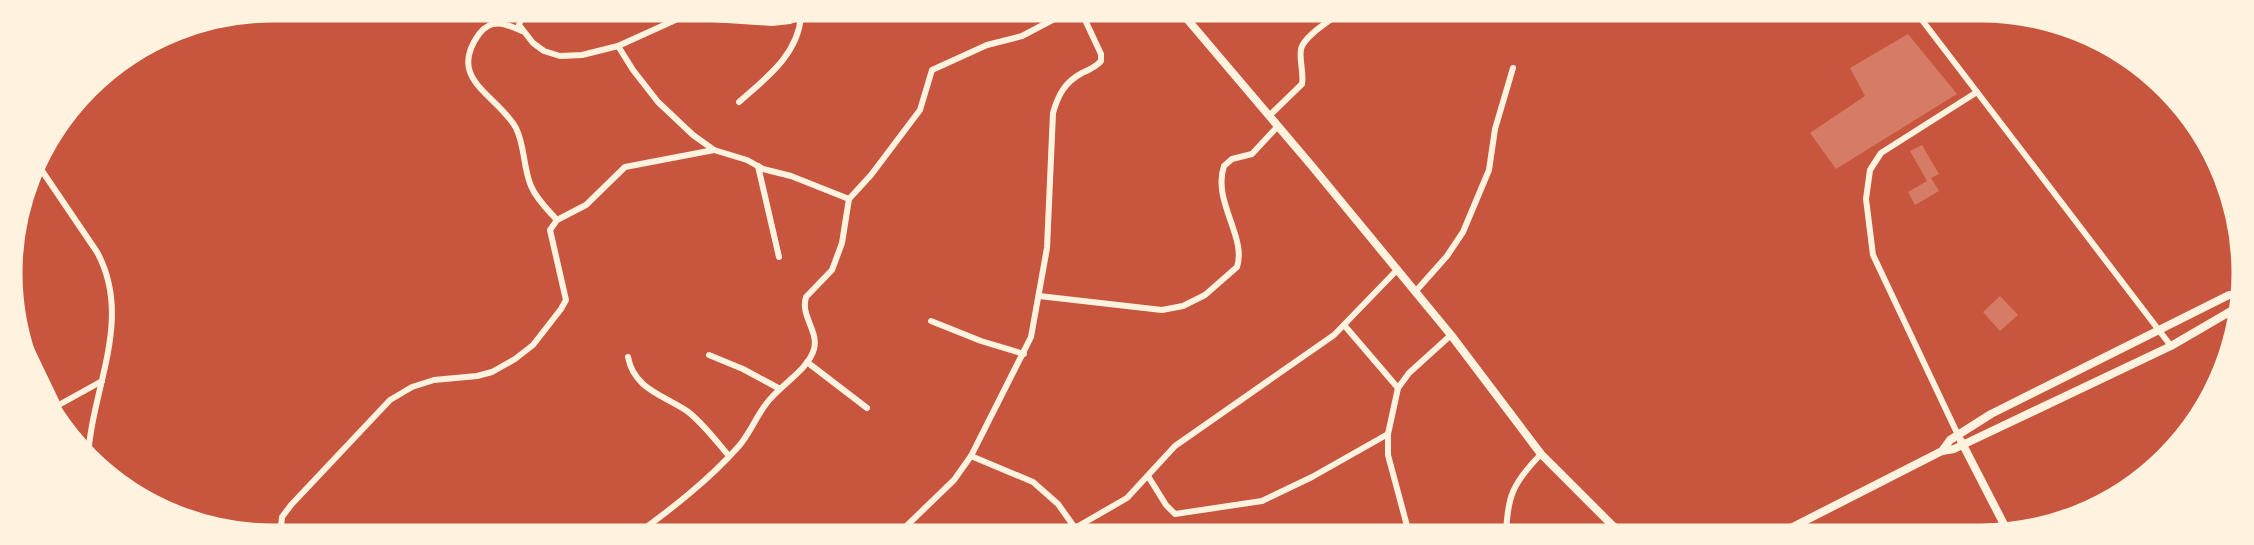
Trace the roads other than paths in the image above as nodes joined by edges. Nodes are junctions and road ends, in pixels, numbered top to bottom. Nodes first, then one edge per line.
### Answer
1 (520, 18) edge
2 (680, 18) edge
3 (697, 18) edge
4 (797, 18) edge
5 (801, 18) edge
6 (1059, 18) edge
7 (1084, 18) edge
8 (1186, 18) edge
9 (1334, 18) edge
10 (1920, 18) edge
11 (522, 31) junction
12 (618, 46) junction
13 (1513, 68) dead end
14 (1977, 92) junction
15 (739, 102) dead end
16 (1269, 116) junction
17 (1278, 126) junction
18 (714, 150) junction
19 (758, 166) junction
20 (40, 168) edge
21 (849, 200) junction
22 (557, 220) junction
23 (779, 257) dead end
24 (1397, 270) junction
25 (1415, 292) junction
26 (2235, 295) edge
27 (1039, 296) junction
28 (2234, 310) edge
29 (931, 321) dead end
30 (1344, 325) junction
31 (2158, 332) junction
32 (1451, 335) junction
33 (26, 339) edge
34 (2171, 346) junction
35 (1024, 354) junction
36 (709, 355) dead end
37 (628, 357) dead end
38 (807, 362) junction
39 (102, 380) junction
40 (1398, 388) junction
41 (780, 389) junction
42 (58, 405) joint
43 (867, 408) dead end
44 (1388, 435) junction
45 (1958, 435) junction
46 (1964, 444) junction
47 (89, 450) edge
48 (1942, 451) junction
49 (1541, 454) junction
50 (729, 456) junction
51 (971, 456) junction
52 (1148, 476) junction
53 (650, 525) junction
54 (2006, 526) edge
55 (281, 528) edge
56 (646, 528) edge
57 (652, 528) edge
58 (904, 528) edge
59 (1075, 528) joint
60 (1408, 528) edge
61 (1506, 528) edge
62 (1616, 528) edge
63 (1791, 528) edge

1 - 11 street
2 - 12 street
3 - 4 street
5 - 15 street
6 - 21 street
7 - 27 street
8 - 16 street
9 - 16 street
10 - 14 street
11 - 12 street
11 - 22 street
12 - 18 street
13 - 25 street
14 - 31 street
14 - 45 street
16 - 17 street
17 - 24 street
17 - 27 street
18 - 19 street
18 - 22 street
19 - 21 street
19 - 23 street
20 - 39 street
21 - 38 street
22 - 55 street
24 - 25 street
24 - 30 street
25 - 32 street
26 - 31 street
27 - 35 street
28 - 34 street
29 - 35 street
30 - 40 street
30 - 52 street
31 - 34 street
31 - 45 street
32 - 40 street
32 - 49 street
33 - 42 street
34 - 46 street
35 - 51 street
36 - 41 street
37 - 50 street
38 - 41 street
38 - 43 street
39 - 42 street
39 - 47 street
40 - 44 street
41 - 50 street
44 - 52 street
44 - 60 street
45 - 46 street
45 - 48 street
46 - 48 street
46 - 54 street
48 - 63 street
49 - 61 street
49 - 62 street
50 - 53 street
51 - 58 street
51 - 59 street
52 - 59 street
53 - 56 street
53 - 57 street

